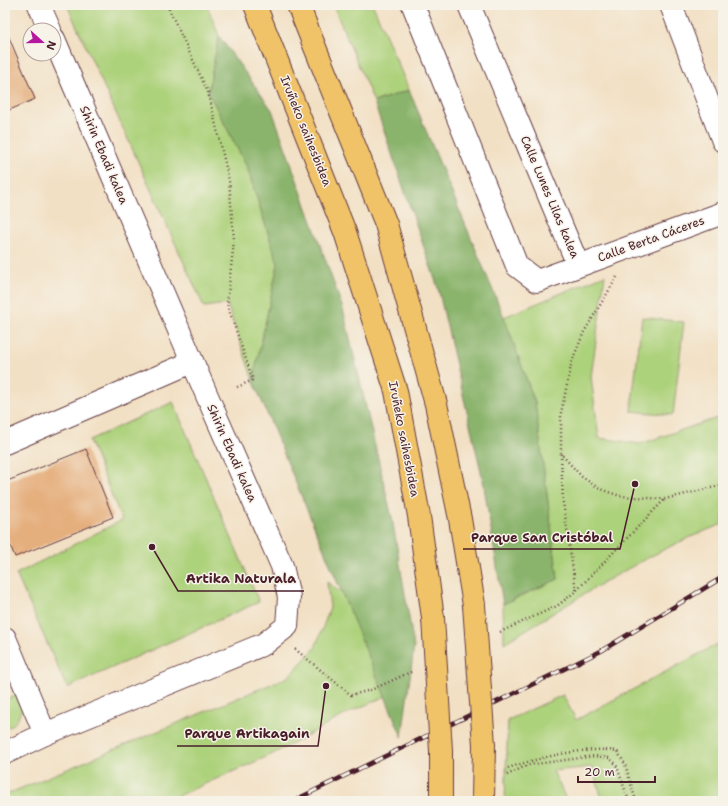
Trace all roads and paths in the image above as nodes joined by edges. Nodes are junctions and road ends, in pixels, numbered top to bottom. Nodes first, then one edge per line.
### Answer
1 (40, 5) edge
2 (167, 5) edge
3 (243, 5) edge
4 (254, 5) edge
5 (298, 5) edge
6 (413, 5) edge
7 (469, 5) edge
8 (671, 5) edge
9 (47, 22) edge
10 (62, 58) edge
11 (277, 59) junction
12 (723, 141) edge
13 (723, 213) edge
14 (613, 255) junction
15 (578, 265) junction
16 (192, 362) junction
17 (235, 388) dead end
18 (5, 442) edge
19 (561, 454) junction
20 (723, 484) edge
21 (576, 591) dead end
22 (5, 638) edge
23 (45, 734) junction
24 (5, 753) edge
25 (507, 769) dead end
26 (500, 778) dead end
27 (440, 801) edge
28 (483, 801) edge
29 (629, 801) edge
30 (636, 801) edge

1 - 9 street
2 - 17 path
3 - 11 highway
4 - 11 highway, Iruñeko saihesbidea
5 - 28 highway, bridge
6 - 15 street, Calle Lunes Lilas kalea
7 - 15 street, Calle Lunes Lilas kalea
8 - 12 street
10 - 16 street, Shirin Ebadi kalea
11 - 27 highway, Iruñeko saihesbidea, bridge
13 - 14 street, Calle Berta Cáceres
14 - 15 street, Calle Berta Cáceres
14 - 19 path
16 - 18 street
16 - 23 street, Shirin Ebadi kalea
19 - 20 path
19 - 21 path
22 - 23 street
23 - 24 street, Shirin Ebadi kalea
25 - 30 path
26 - 29 path

